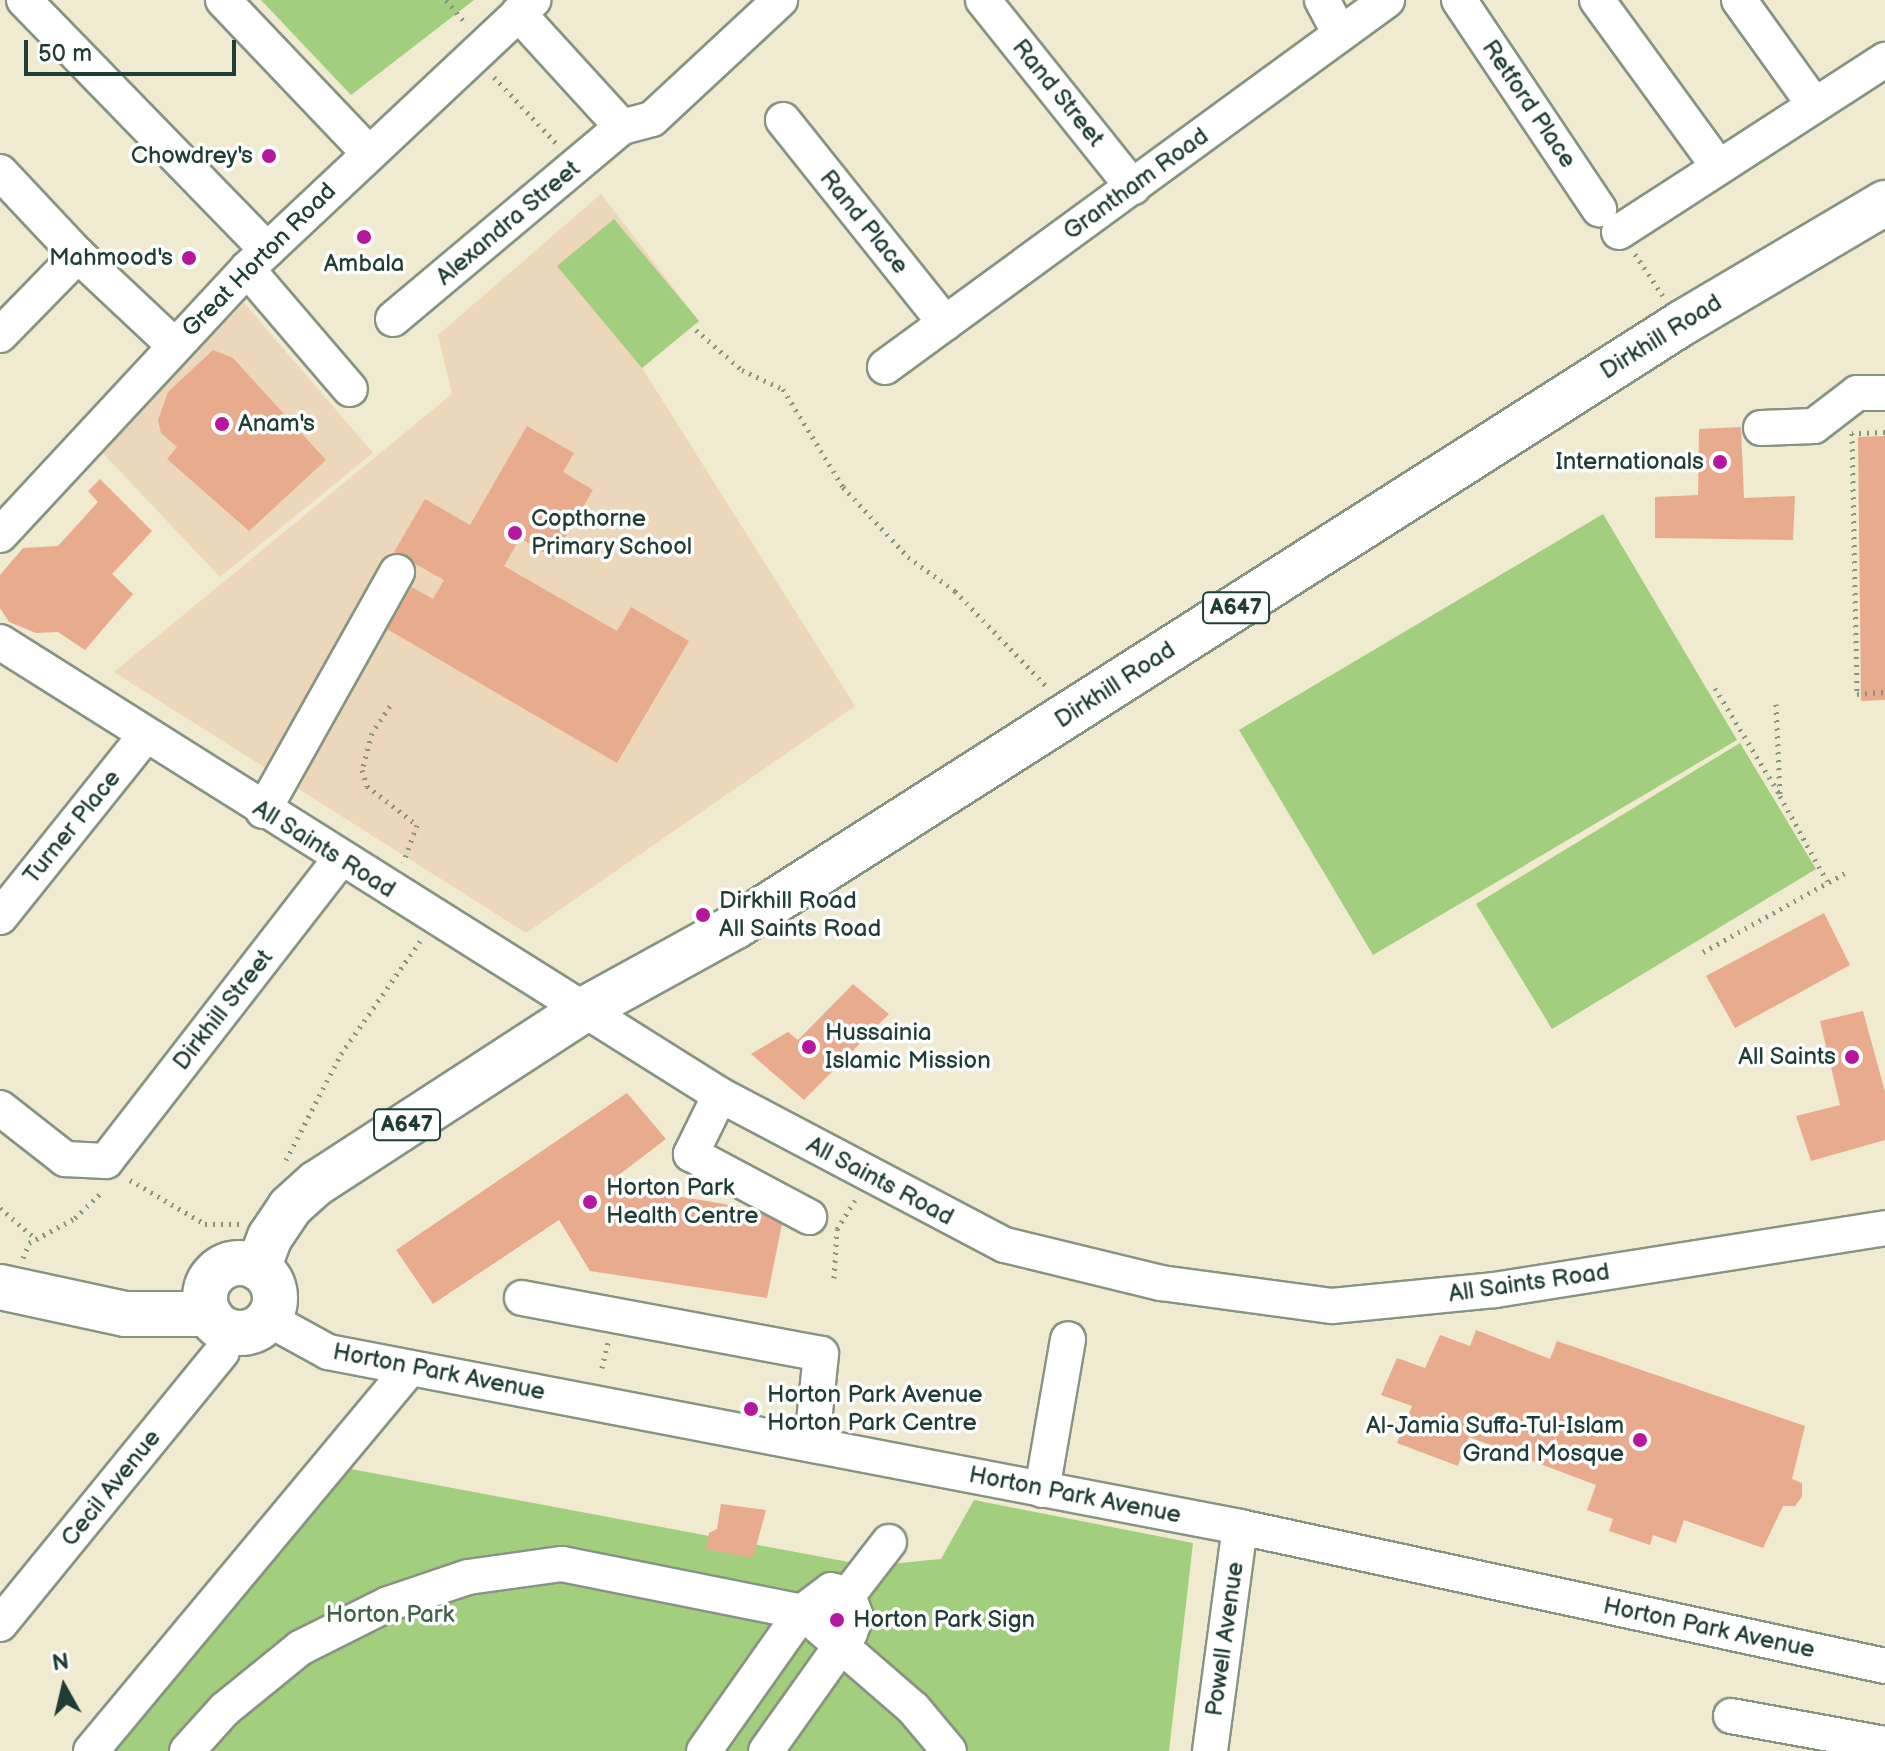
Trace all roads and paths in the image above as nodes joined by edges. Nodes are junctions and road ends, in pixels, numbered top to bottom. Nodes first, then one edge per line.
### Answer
1 (24, 0) edge
2 (223, 0) edge
3 (446, 0) edge
4 (780, 0) edge
5 (983, 0) edge
6 (1322, 0) edge
7 (1387, 0) edge
8 (1459, 0) edge
9 (1597, 0) edge
10 (1739, 0) edge
11 (526, 6) edge
12 (1340, 34) junction
13 (483, 45) junction
14 (1885, 60) edge
15 (1805, 92) dead end
16 (783, 120) dead end
17 (622, 127) junction
18 (367, 151) junction
19 (1708, 152) dead end
20 (577, 165) junction
21 (0, 172) edge
22 (1133, 187) junction
23 (1885, 203) edge
24 (1609, 220) junction
25 (78, 255) junction
26 (257, 259) junction
27 (393, 319) dead end
28 (945, 323) junction
29 (1682, 323) junction
30 (696, 330) dead end
31 (0, 335) edge
32 (174, 345) junction
33 (885, 367) dead end
34 (350, 389) dead end
35 (1885, 393) edge
36 (1761, 428) dead end
37 (1885, 432) edge
38 (0, 535) edge
39 (397, 572) dead end
40 (0, 642) edge
41 (1030, 664) dead end
42 (1715, 688) dead end
43 (1885, 692) edge
44 (1776, 704) dead end
45 (390, 706) dead end
46 (144, 737) junction
47 (1780, 796) junction
48 (263, 811) junction
49 (340, 859) junction
50 (1845, 873) dead end
51 (1827, 881) junction
52 (391, 890) junction
53 (0, 917) edge
54 (436, 917) junction
55 (1703, 952) dead end
56 (585, 1009) junction
57 (720, 1095) junction
58 (0, 1108) edge
59 (106, 1161) junction
60 (285, 1166) dead end
61 (868, 1176) junction
62 (0, 1208) edge
63 (809, 1217) dead end
64 (254, 1218) dead end
65 (1885, 1228) edge
66 (36, 1239) junction
67 (834, 1278) dead end
68 (20, 1291) edge
69 (522, 1298) dead end
70 (230, 1319) junction
71 (1068, 1339) dead end
72 (409, 1369) junction
73 (812, 1441) junction
74 (1042, 1490) junction
75 (1240, 1527) junction
76 (889, 1542) dead end
77 (848, 1595) junction
78 (802, 1612) junction
79 (2, 1616) edge
80 (840, 1645) junction
81 (1885, 1666) edge
82 (1731, 1716) dead end
83 (714, 1738) edge
84 (1885, 1744) edge
85 (91, 1751) edge
86 (187, 1751) edge
87 (746, 1751) edge
88 (766, 1751) edge
89 (949, 1751) edge
90 (1210, 1751) edge

1 - 26 street
2 - 18 street
3 - 13 path
4 - 17 street, Alexandra Street
5 - 22 street, Rand Street
6 - 12 street
7 - 12 street, Grantham Road
8 - 24 street, Retford Place
9 - 19 street
10 - 15 street
11 - 13 street, Great Horton Road
11 - 17 street
12 - 22 street, Grantham Road
13 - 18 street, Great Horton Road
13 - 20 path
14 - 24 street
16 - 28 street, Rand Place
17 - 20 street, Alexandra Street
18 - 26 street, Great Horton Road
20 - 27 street, Alexandra Street
21 - 25 street
22 - 28 street, Grantham Road
23 - 29 main road, Dirkhill Road / A647
24 - 29 path
25 - 31 street
25 - 32 street
26 - 32 street, Great Horton Road
26 - 34 street
28 - 33 street, Grantham Road
29 - 56 main road, Dirkhill Road / A647
30 - 41 path
32 - 38 street, Great Horton Road
35 - 36 street
37 - 43 path
39 - 48 street
40 - 46 street, All Saints Road
42 - 47 path
44 - 47 path
45 - 52 path
46 - 48 street, All Saints Road
46 - 53 street, Turner Place
47 - 51 path
48 - 49 street, All Saints Road
49 - 52 street, All Saints Road
49 - 59 street, Dirkhill Street
50 - 51 path
51 - 55 path
52 - 54 street, All Saints Road
54 - 56 street, All Saints Road
54 - 60 path
56 - 57 street, All Saints Road
56 - 70 main road, A647
57 - 61 street, All Saints Road
57 - 63 street
58 - 59 street
59 - 64 path
59 - 66 path
61 - 65 street, All Saints Road
61 - 67 path
62 - 66 path
66 - 68 path
68 - 70 main road, Horton Park Avenue
69 - 73 street
70 - 72 street, Horton Park Avenue
70 - 79 street, Cecil Avenue
71 - 74 street
72 - 73 street, Horton Park Avenue
72 - 85 street
73 - 74 street, Horton Park Avenue
74 - 75 street, Horton Park Avenue
75 - 81 street, Horton Park Avenue
75 - 90 street, Powell Avenue
76 - 77 street
77 - 78 street
77 - 80 street
78 - 80 street
78 - 83 street
78 - 86 street
80 - 88 street
80 - 89 street
82 - 84 street
83 - 87 street

